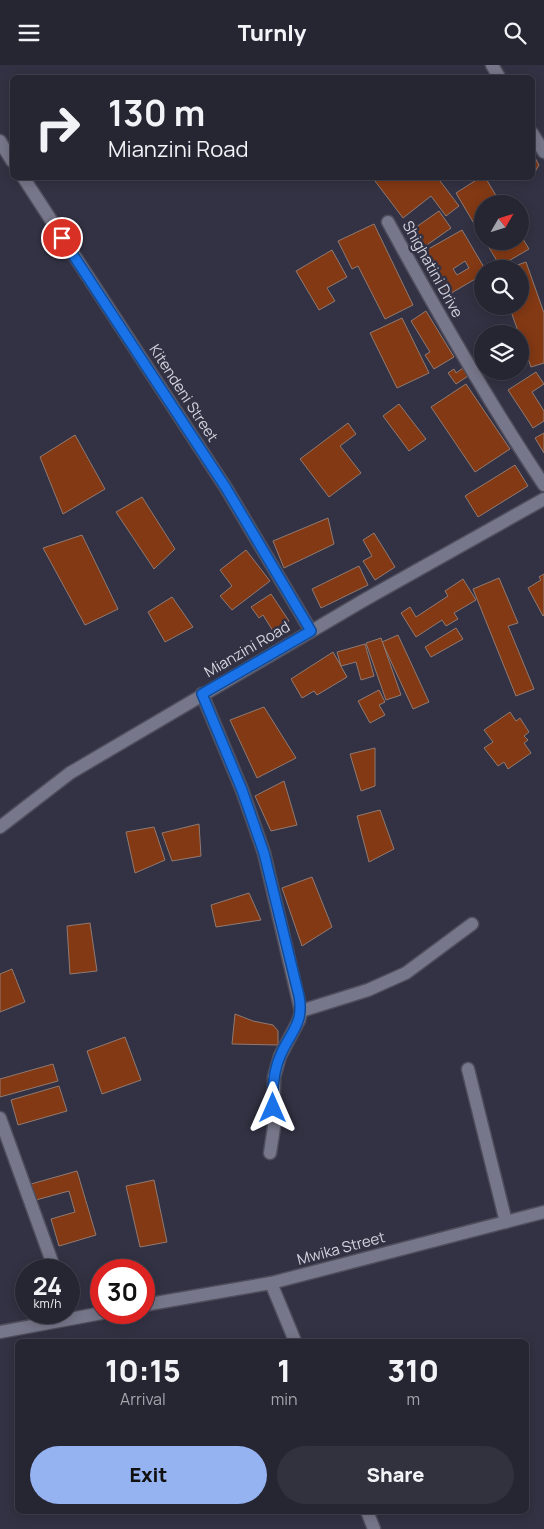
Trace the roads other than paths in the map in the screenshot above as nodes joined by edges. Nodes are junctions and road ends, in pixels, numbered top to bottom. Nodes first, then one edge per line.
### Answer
1 (535, 138) edge
2 (0, 141) edge
3 (544, 152) edge
4 (10, 158) edge
5 (25, 180) edge
6 (388, 222) dead end
7 (544, 485) edge
8 (544, 499) edge
9 (311, 631) junction
10 (202, 694) junction
11 (0, 827) edge
12 (472, 924) dead end
13 (301, 1011) junction
14 (468, 1069) dead end
15 (0, 1118) edge
16 (270, 1153) dead end
17 (544, 1212) edge
18 (506, 1222) junction
19 (51, 1259) edge
20 (271, 1283) junction
21 (155, 1303) edge
22 (32, 1324) edge
23 (0, 1332) edge
24 (295, 1339) edge
25 (368, 1514) edge
26 (374, 1529) edge

1 - 3 street
2 - 4 street
5 - 9 street, Kitendeni Street
6 - 7 street, Shighatini Drive
8 - 9 street, Mianzini Road
9 - 10 street, Mianzini Road
10 - 11 street, Mianzini Road
10 - 13 street
12 - 13 street
13 - 16 street
14 - 18 street
15 - 19 street
17 - 18 street, Mwika Street
18 - 20 street, Mwika Street
20 - 21 street, Mwika Street
20 - 24 street
22 - 23 street
25 - 26 street

